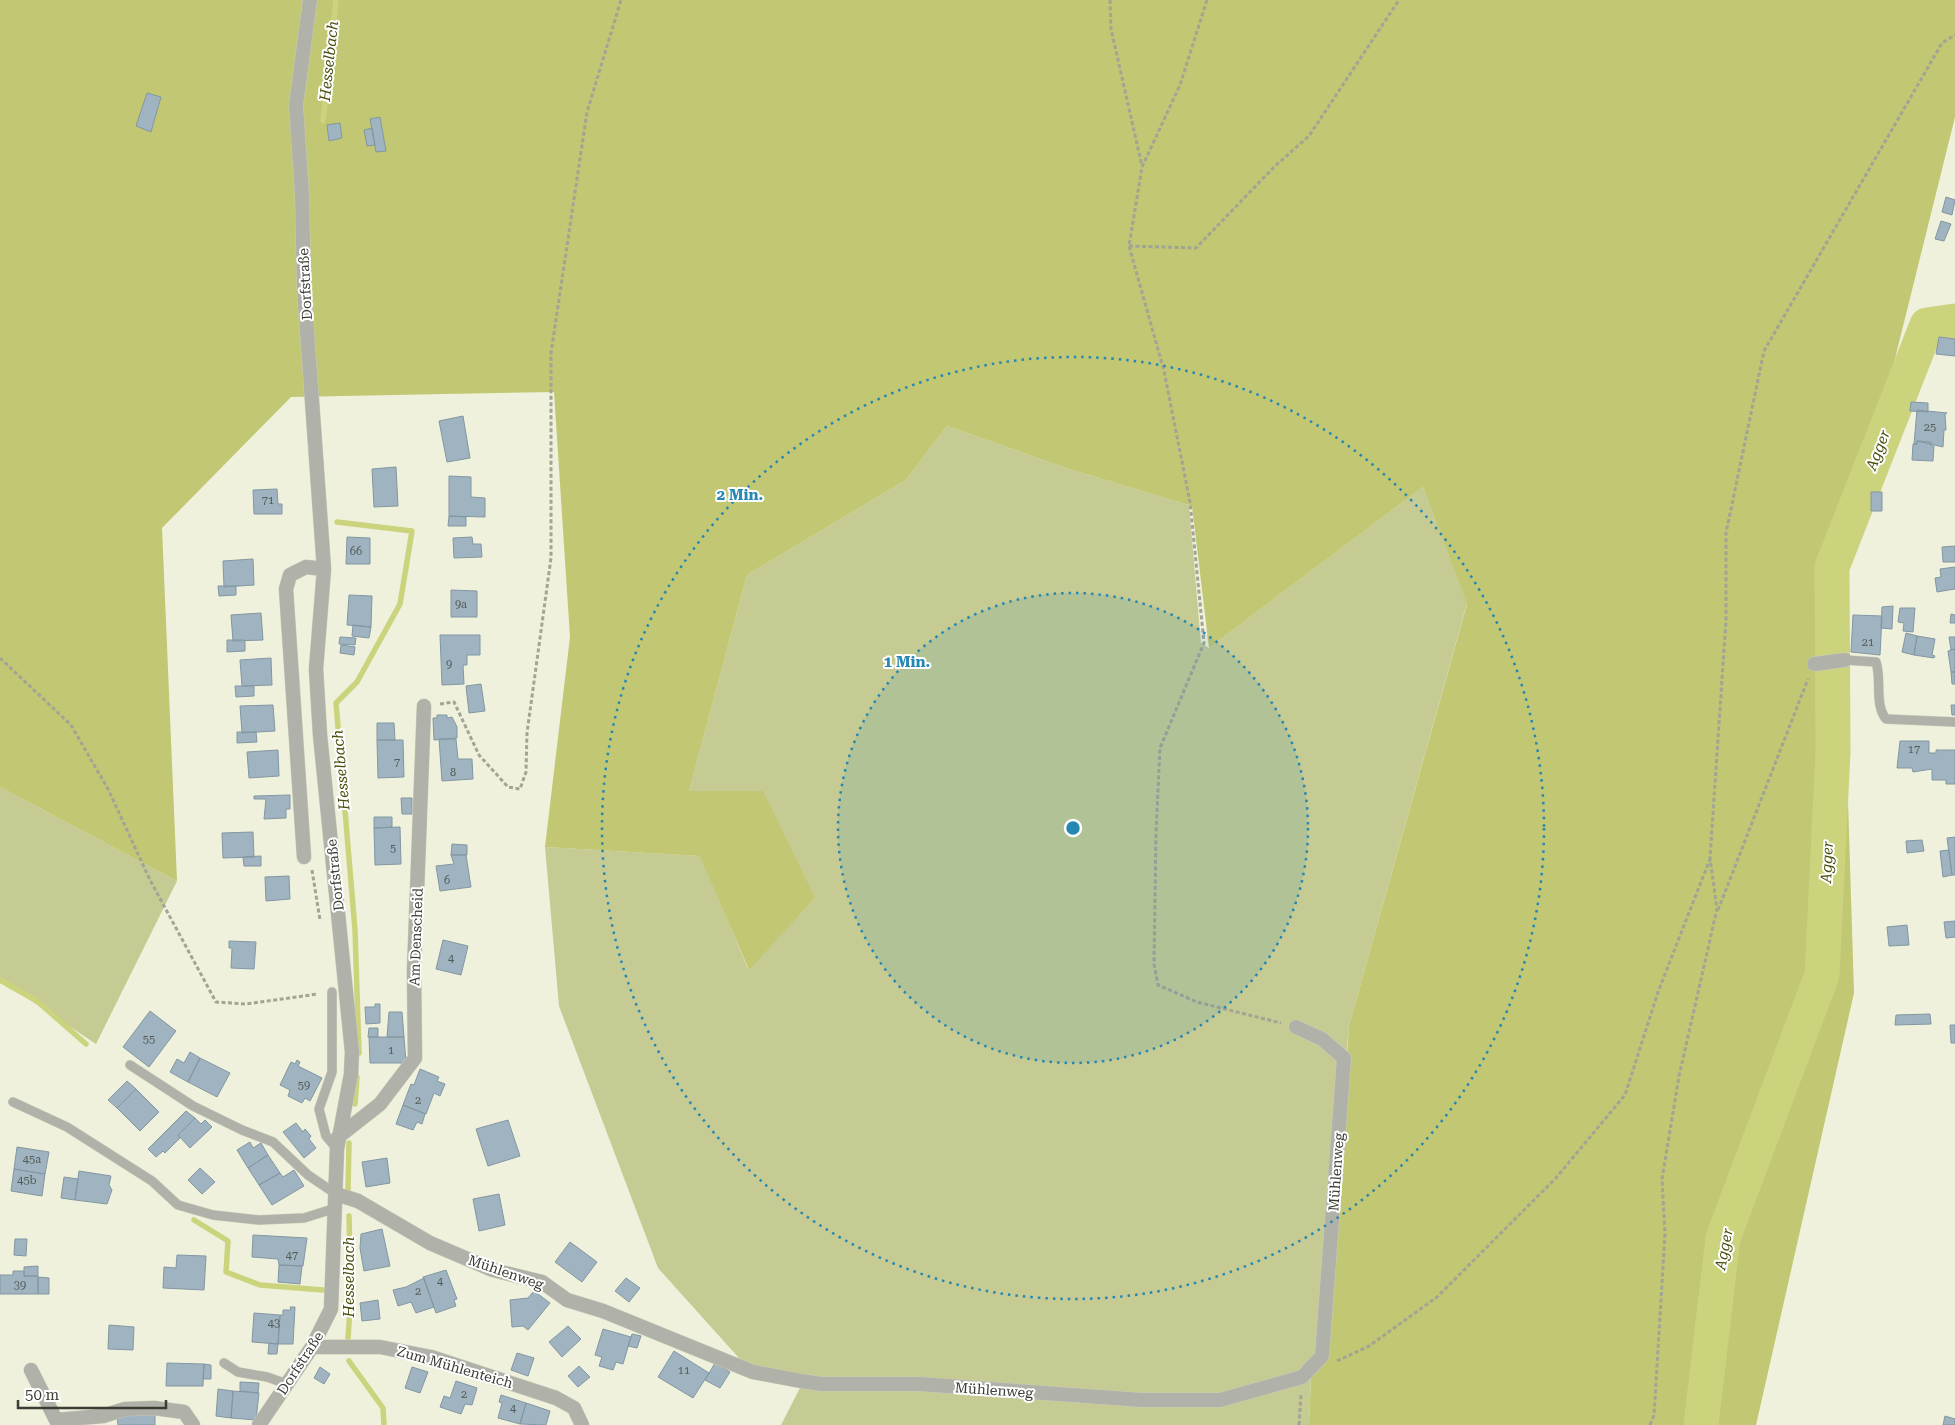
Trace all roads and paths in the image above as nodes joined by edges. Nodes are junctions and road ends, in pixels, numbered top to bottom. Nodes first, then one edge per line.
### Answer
1 (310, 0) edge
2 (620, 0) edge
3 (1110, 0) edge
4 (1206, 0) edge
5 (1399, 0) edge
6 (1955, 35) edge
7 (1142, 167) junction
8 (1129, 246) junction
9 (324, 569) junction
10 (0, 658) edge
11 (1845, 660) joint
12 (1814, 664) joint
13 (424, 706) joint
14 (1955, 722) edge
15 (304, 857) dead end
16 (1710, 858) junction
17 (1717, 913) dead end
18 (332, 992) joint
19 (1296, 1027) joint
20 (130, 1065) dead end
21 (13, 1102) dead end
22 (338, 1143) junction
23 (336, 1201) junction
24 (312, 1347) junction
25 (1336, 1362) dead end
26 (224, 1363) dead end
27 (31, 1370) dead end
28 (1302, 1377) junction
29 (287, 1384) junction
30 (100, 1420) edge
31 (193, 1425) edge
32 (259, 1425) edge
33 (582, 1425) edge
34 (1299, 1425) edge
35 (1650, 1425) edge

1 - 9 street, Dorfstraße
2 - 13 path
3 - 7 path
4 - 7 path
5 - 8 path
6 - 16 path
7 - 8 path
8 - 19 path
9 - 15 street, Dorfstraße
9 - 22 street, Dorfstraße
10 - 18 path
11 - 12 street
11 - 14 lane
12 - 17 path
13 - 22 street, Am Denscheid
16 - 25 path
16 - 35 path
18 - 22 lane
19 - 28 street, Mühlenweg
20 - 23 lane
21 - 23 lane
22 - 23 street, Dorfstraße
23 - 24 street, Dorfstraße
23 - 28 street, Mühlenweg
24 - 29 street, Dorfstraße
24 - 33 street, Zum Mühlenteich
26 - 29 lane
27 - 30 street
28 - 34 path
29 - 32 street, Dorfstraße
30 - 31 street

